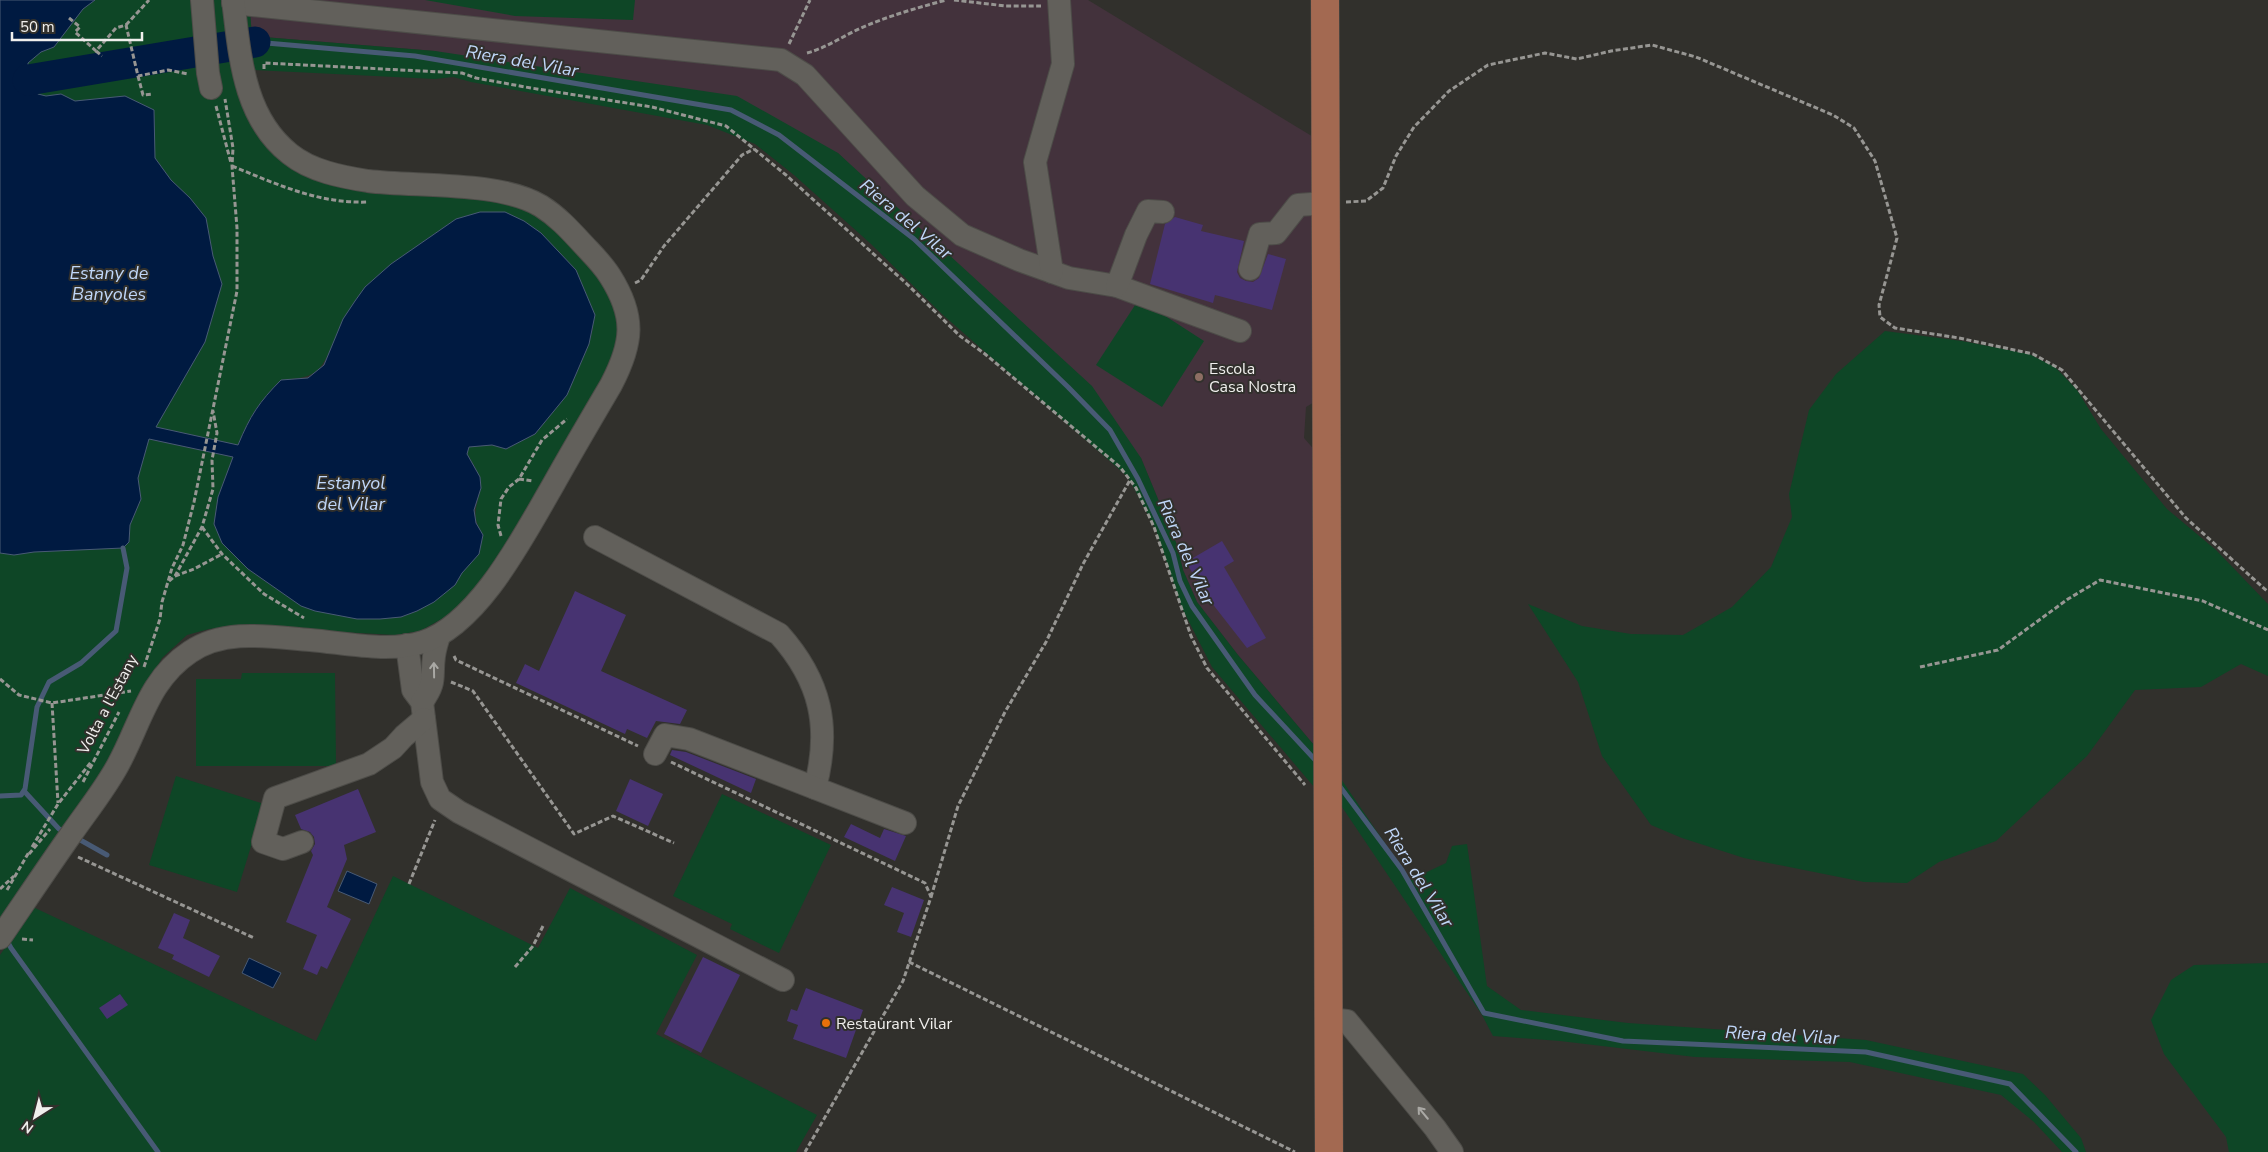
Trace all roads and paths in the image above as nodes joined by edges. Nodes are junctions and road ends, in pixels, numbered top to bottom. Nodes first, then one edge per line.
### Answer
1 (149, 0) edge
2 (202, 0) edge
3 (810, 0) edge
4 (946, 0) edge
5 (954, 0) edge
6 (1325, 0) edge
7 (1059, 3) edge
8 (234, 8) edge
9 (69, 18) dead end
10 (126, 25) junction
11 (96, 51) junction
12 (102, 56) dead end
13 (782, 60) junction
14 (244, 73) junction
15 (138, 76) junction
16 (215, 84) junction
17 (153, 94) dead end
18 (755, 148) junction
19 (232, 166) junction
20 (378, 202) dead end
21 (1326, 203) junction
22 (1163, 212) dead end
23 (1250, 269) dead end
24 (1052, 272) junction
25 (1117, 286) junction
26 (620, 292) junction
27 (1240, 331) dead end
28 (212, 407) junction
29 (569, 417) dead end
30 (1130, 480) junction
31 (202, 527) junction
32 (595, 537) dead end
33 (503, 544) dead end
34 (222, 554) junction
35 (175, 576) junction
36 (169, 581) junction
37 (2268, 592) edge
38 (311, 621) dead end
39 (2268, 630) edge
40 (438, 636) junction
41 (407, 645) junction
42 (1920, 667) dead end
43 (140, 675) dead end
44 (0, 679) edge
45 (443, 679) dead end
46 (136, 683) dead end
47 (132, 691) junction
48 (128, 698) dead end
49 (52, 703) junction
50 (120, 710) dead end
51 (423, 710) junction
52 (655, 754) junction
53 (815, 788) junction
54 (1328, 801) junction
55 (58, 804) junction
56 (435, 820) dead end
57 (905, 823) dead end
58 (54, 840) junction
59 (302, 842) dead end
60 (674, 843) dead end
61 (29, 854) junction
62 (409, 884) dead end
63 (0, 889) edge
64 (931, 897) junction
65 (544, 924) dead end
66 (0, 938) edge
67 (254, 938) dead end
68 (909, 962) junction
69 (514, 967) dead end
70 (783, 980) dead end
71 (1329, 1019) junction
72 (804, 1152) edge
73 (1295, 1152) edge
74 (1329, 1152) edge
75 (1452, 1152) edge

1 - 10 path
2 - 16 street
3 - 13 path
4 - 13 path
5 - 7 path
6 - 21 main road
7 - 24 street
8 - 13 street
8 - 14 street
9 - 11 path
10 - 11 path
10 - 15 path
11 - 12 path
13 - 24 street
14 - 18 path
14 - 26 street
15 - 16 path
15 - 17 path
16 - 19 path, Volta a l'Estany
16 - 19 path, Volta a l'Estany
18 - 26 path
18 - 30 path
19 - 20 path
19 - 28 path, Volta a l'Estany
21 - 23 street
21 - 37 path
21 - 54 main road
22 - 25 street
24 - 25 street
25 - 27 street
26 - 40 street
28 - 31 path, Volta a l'Estany
28 - 36 path, Volta a l'Estany
29 - 33 path
30 - 54 path
30 - 64 path
31 - 34 path
31 - 35 path, Volta a l'Estany
32 - 53 street
34 - 35 path
34 - 38 path
35 - 36 path, Volta a l'Estany
36 - 43 path, Volta a l'Estany
39 - 42 path
40 - 41 street
51 -> 40 street
40 - 52 path
41 - 51 street
41 - 58 street
44 - 49 path
45 - 60 path
46 - 47 path, Volta a l'Estany
47 - 48 path, Volta a l'Estany
47 - 49 path
49 - 55 path
50 - 55 path, Volta a l'Estany
51 - 59 street
51 - 70 street
52 - 53 street
52 - 64 path
53 - 57 street
54 - 71 main road
55 - 61 path, Volta a l'Estany
56 - 62 path
58 - 61 path, Volta a l'Estany
58 - 66 street
58 - 67 path
61 - 63 path, Volta a l'Estany
64 - 68 path
65 - 69 path
68 - 72 path
68 - 73 path
71 - 74 main road
75 -> 71 street

